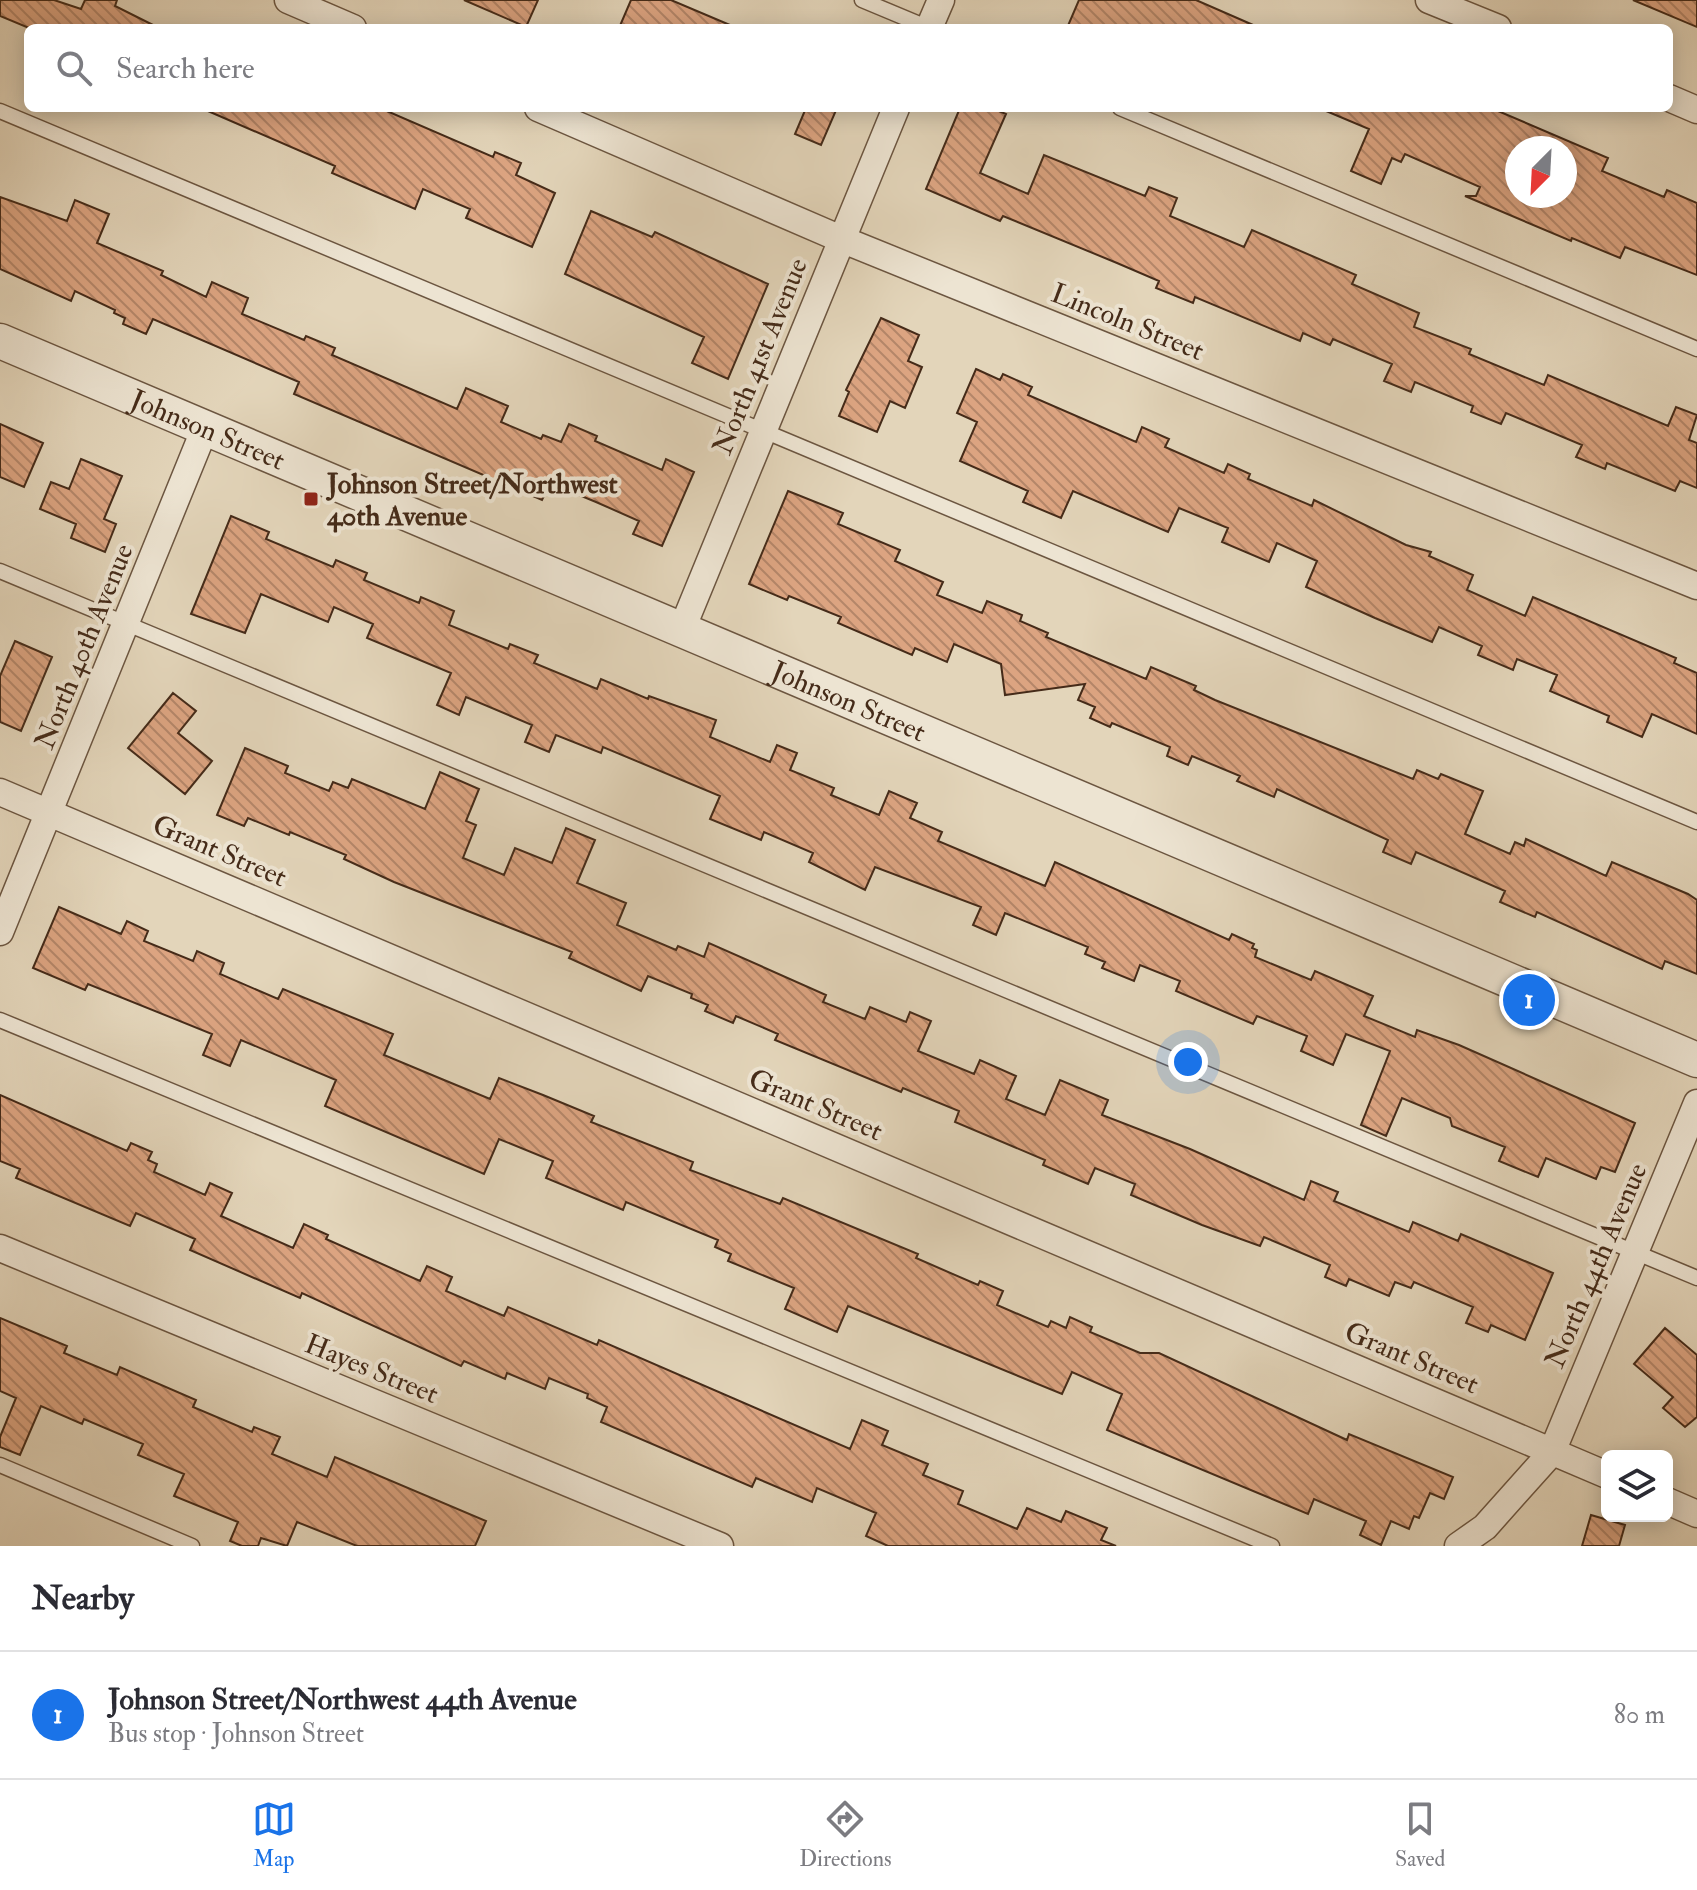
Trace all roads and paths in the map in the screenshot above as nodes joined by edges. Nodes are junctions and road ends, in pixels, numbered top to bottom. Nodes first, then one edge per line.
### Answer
1 (288, 0) edge
2 (862, 0) edge
3 (941, 0) edge
4 (1429, 0) edge
5 (344, 24) edge
6 (919, 24) edge
7 (931, 24) edge
8 (1488, 24) edge
9 (1673, 100) edge
10 (1697, 110) edge
11 (0, 111) edge
12 (547, 112) edge
13 (894, 112) edge
14 (1130, 112) edge
15 (841, 239) junction
16 (0, 341) edge
17 (1697, 349) edge
18 (205, 428) junction
19 (763, 431) junction
20 (0, 571) edge
21 (1697, 586) edge
22 (127, 624) junction
23 (682, 629) junction
24 (0, 792) edge
25 (50, 813) junction
26 (1697, 822) edge
27 (0, 932) edge
28 (0, 1020) edge
29 (1697, 1060) edge
30 (1697, 1103) edge
31 (0, 1248) edge
32 (1635, 1252) junction
33 (1697, 1278) edge
34 (1552, 1452) junction
35 (0, 1465) edge
36 (1601, 1472) edge
37 (1673, 1504) edge
38 (1697, 1514) edge
39 (192, 1546) edge
40 (720, 1546) edge
41 (1272, 1546) edge
42 (1458, 1546) edge

1 - 5 street
2 - 6 lane
3 - 7 street
4 - 8 street
9 - 10 street
11 - 19 lane
12 - 15 street, Lincoln Street
13 - 15 street, North 41st Avenue
14 - 17 lane
15 - 19 street, North 41st Avenue
15 - 21 street, Lincoln Street
16 - 18 street, Johnson Street
18 - 22 street, North 40th Avenue
18 - 23 street, Johnson Street
19 - 23 street, North 41st Avenue
19 - 26 lane
20 - 22 lane
22 - 25 street, North 40th Avenue
22 - 32 lane
23 - 29 street, Johnson Street
24 - 25 street, Grant Street
25 - 27 street, North 40th Avenue
25 - 34 street, Grant Street
28 - 41 lane
30 - 32 street, North 44th Avenue
31 - 40 street, Hayes Street
32 - 33 lane
32 - 34 street, North 44th Avenue
34 - 36 street, Grant Street
34 - 42 street, North 44th Avenue
35 - 39 lane
37 - 38 street

